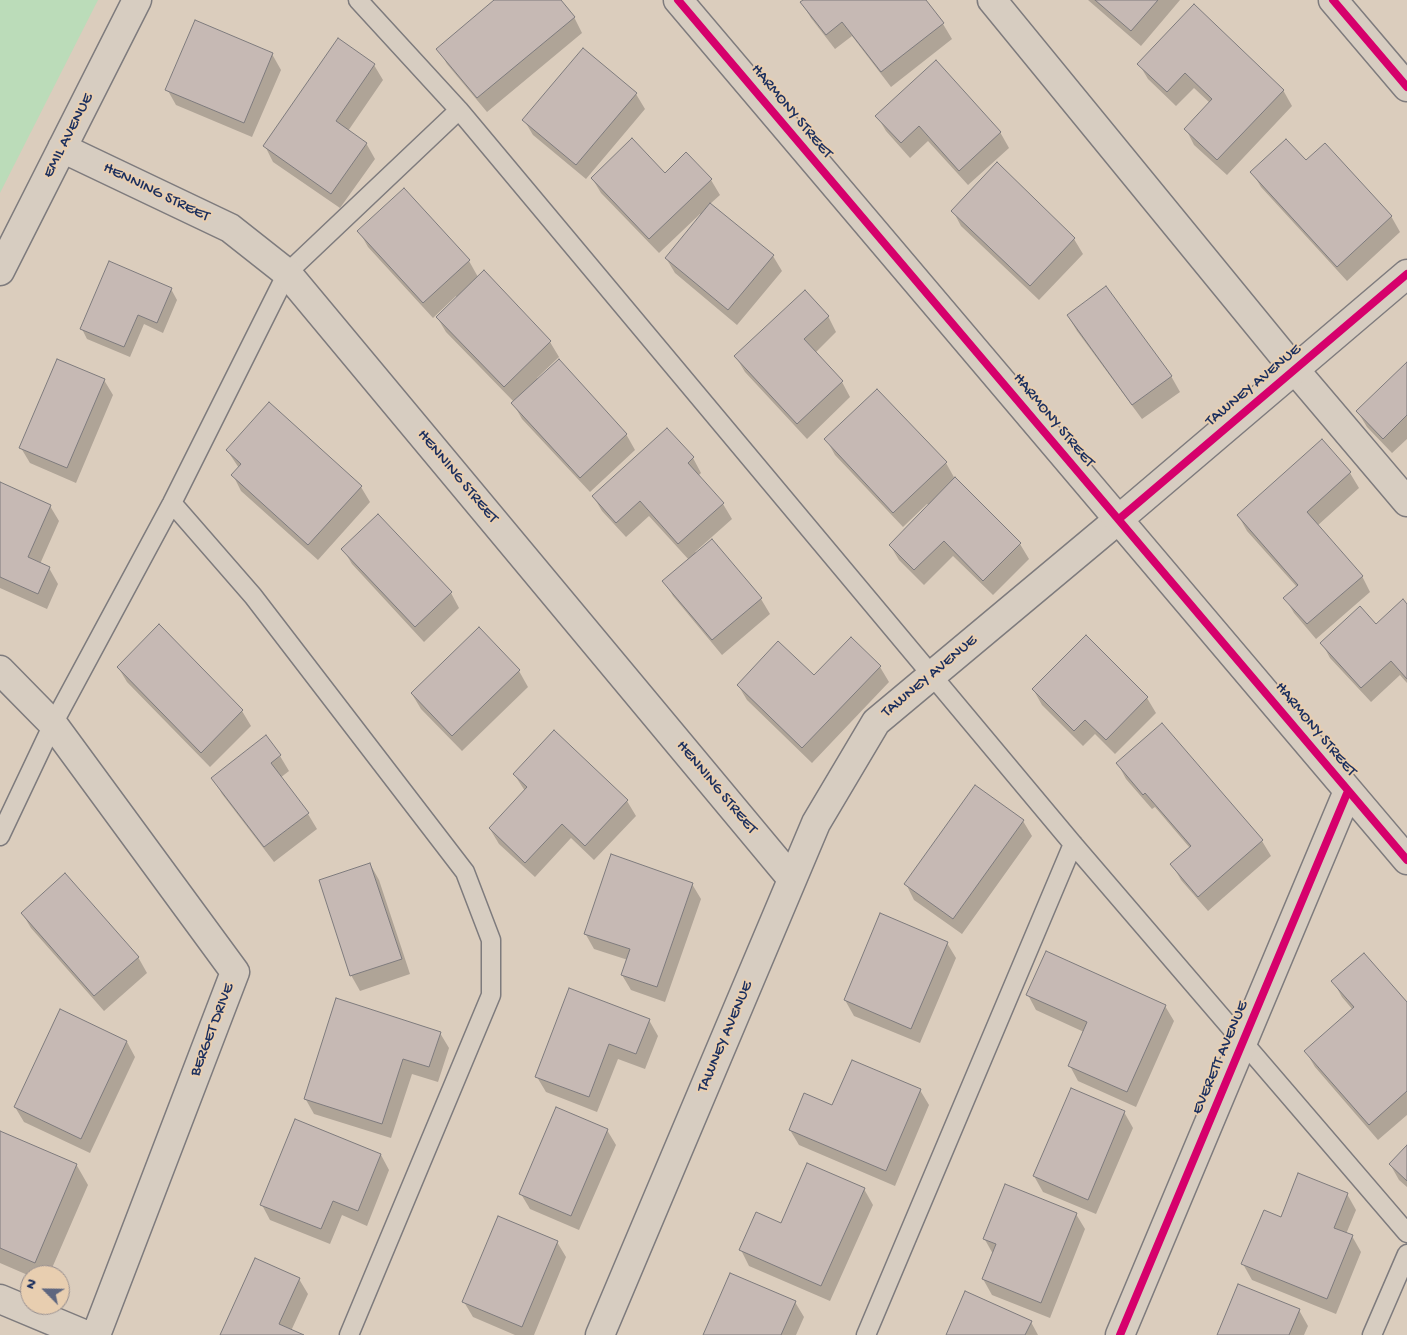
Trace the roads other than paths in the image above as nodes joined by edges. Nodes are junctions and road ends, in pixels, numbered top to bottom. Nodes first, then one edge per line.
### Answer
1 (137, 0) edge
2 (358, 0) edge
3 (678, 0) edge
4 (992, 0) edge
5 (1333, 0) edge
6 (1407, 88) edge
7 (459, 110) junction
8 (62, 148) junction
9 (0, 271) edge
10 (288, 273) junction
11 (1407, 274) edge
12 (1295, 370) junction
13 (1407, 502) edge
14 (172, 503) junction
15 (1119, 519) junction
16 (0, 670) edge
17 (932, 675) junction
18 (53, 724) junction
19 (1348, 791) junction
20 (0, 836) edge
21 (1073, 844) junction
22 (1407, 860) edge
23 (792, 879) junction
24 (1243, 1041) junction
25 (1407, 1233) edge
26 (1407, 1254) edge
27 (0, 1299) edge
28 (86, 1335) edge
29 (96, 1335) edge
30 (349, 1335) edge
31 (600, 1335) edge
32 (866, 1335) edge
33 (1120, 1335) edge
34 (1372, 1335) edge

1 - 8 street, EMIL AVENUE
2 - 7 lane
3 - 15 street, HARMONY STREET
4 - 12 street
5 - 6 street
7 - 10 lane
7 - 17 lane
8 - 9 street, EMIL AVENUE
8 - 10 street, HENNING STREET
10 - 14 lane
10 - 23 street, HENNING STREET
11 - 12 street, TAWNEY AVENUE
12 - 13 street
12 - 15 street, TAWNEY AVENUE
14 - 18 lane
14 - 30 lane
15 - 17 street, TAWNEY AVENUE
15 - 19 street, HARMONY STREET
16 - 18 street, BERGET DRIVE
17 - 21 lane
17 - 23 street, TAWNEY AVENUE
18 - 20 lane
18 - 29 street, BERGET DRIVE
19 - 22 street, HARMONY STREET
19 - 24 street, EVERETT AVENUE
21 - 24 lane
21 - 32 lane
23 - 31 street, TAWNEY AVENUE
24 - 25 lane
24 - 33 street, EVERETT AVENUE
26 - 34 lane
27 - 28 street

